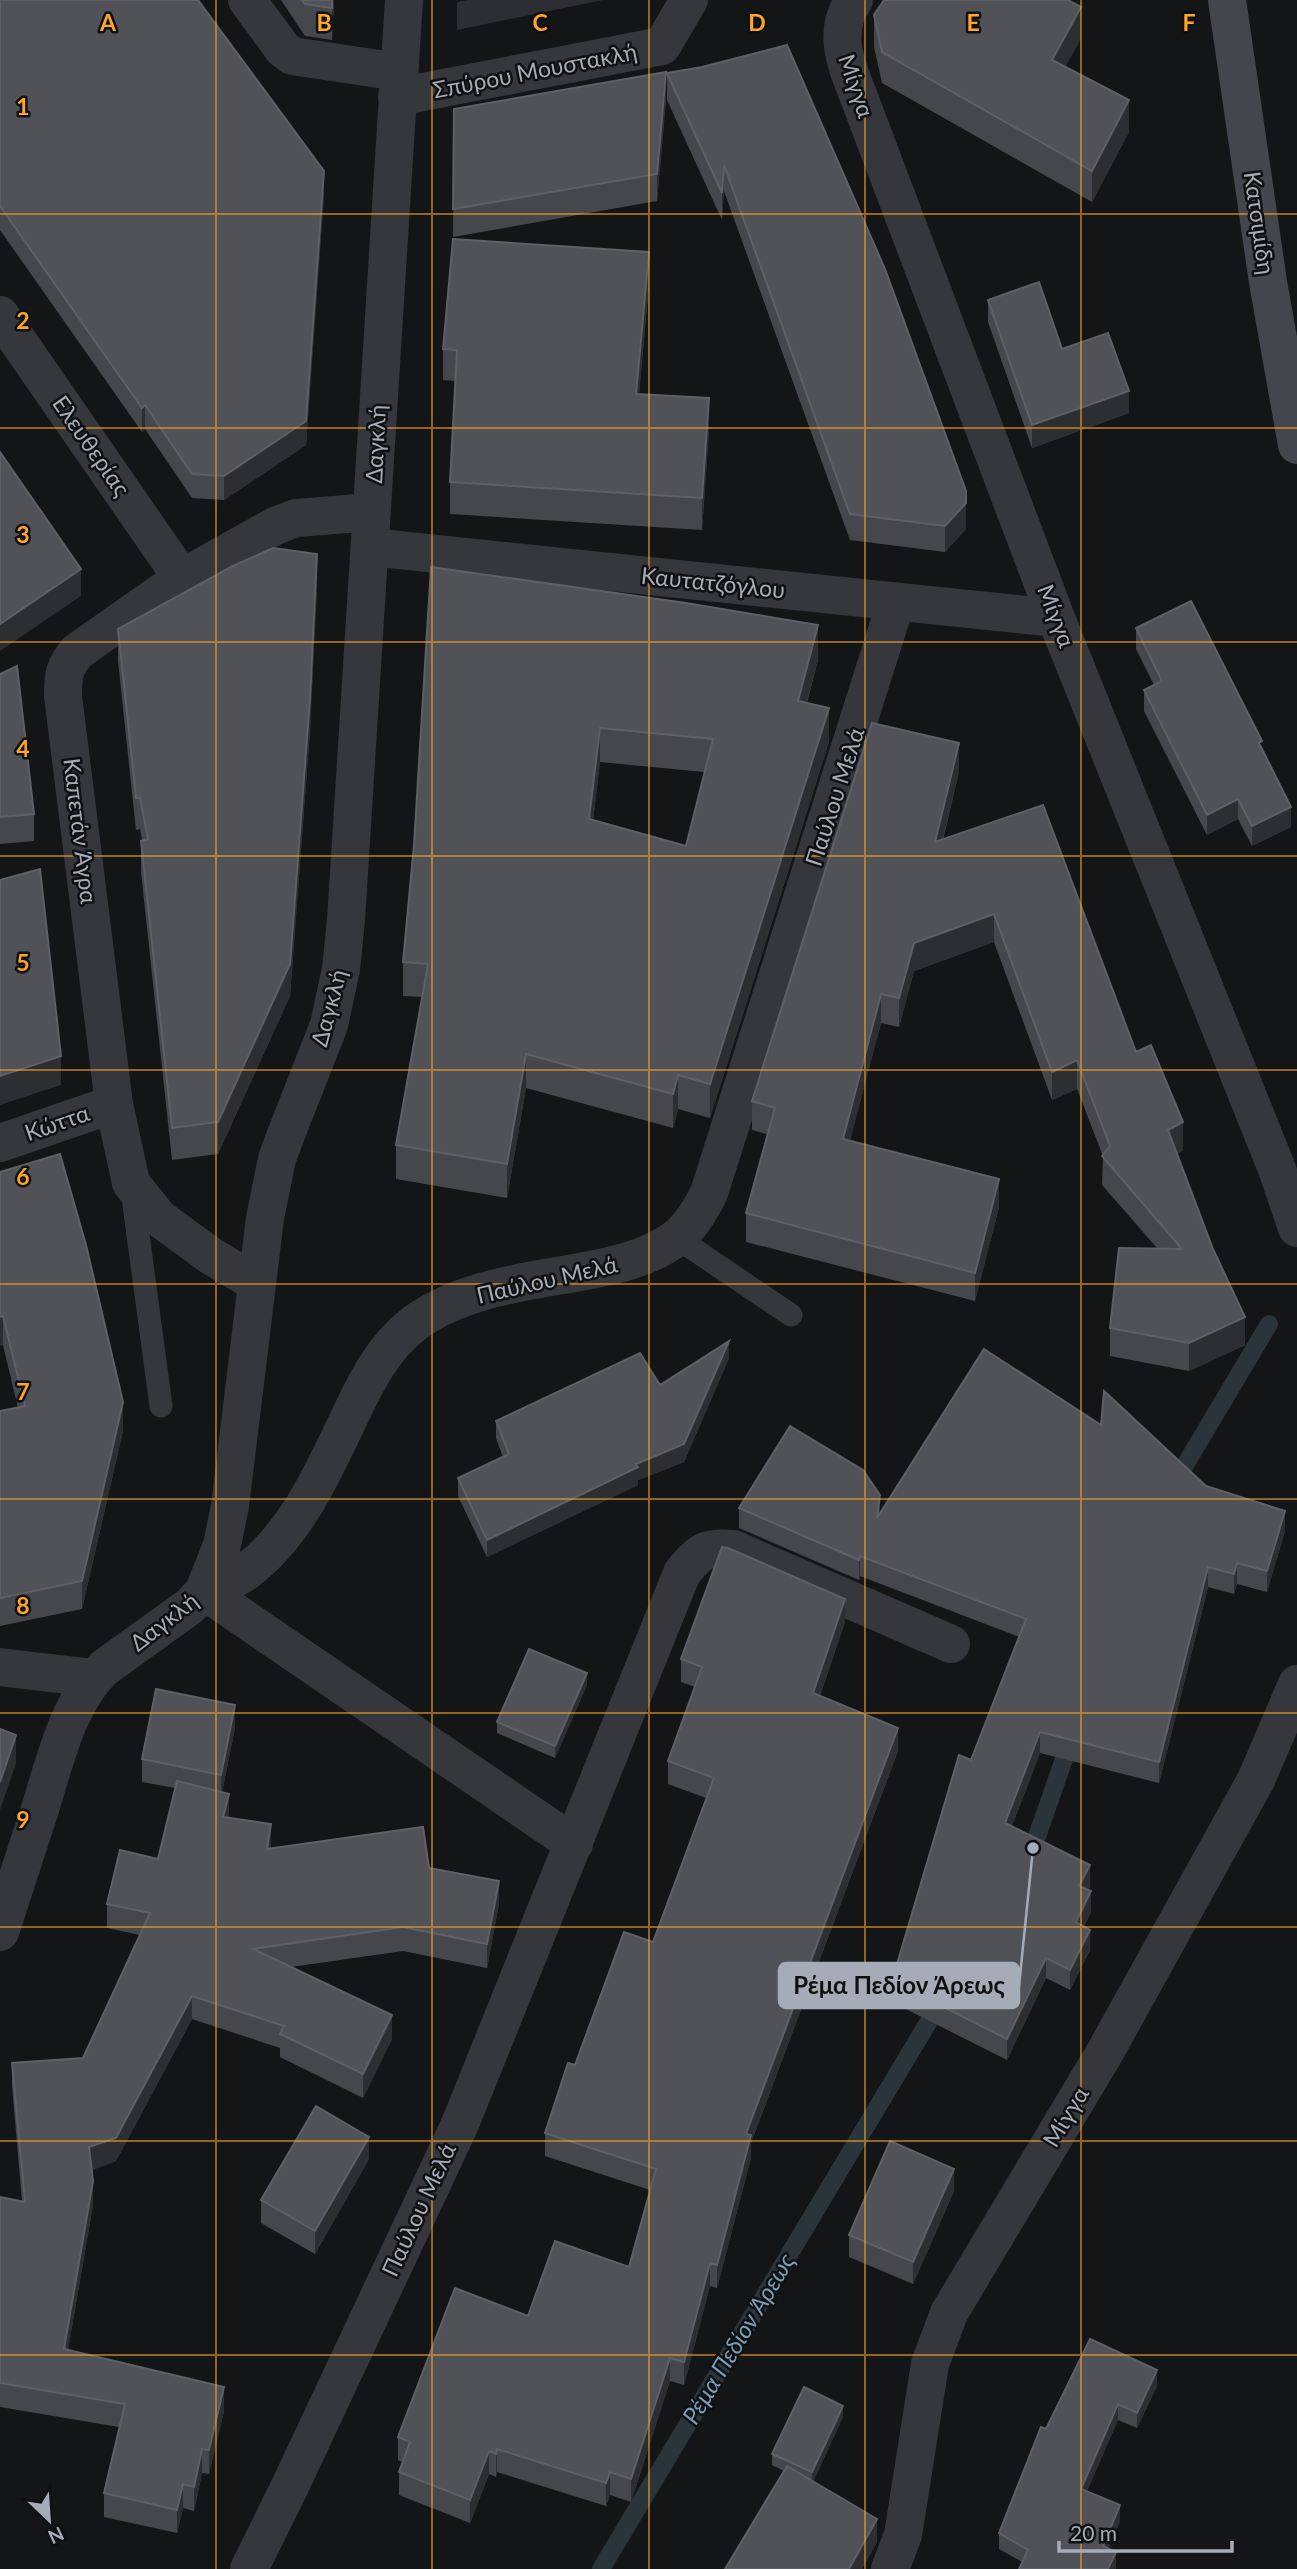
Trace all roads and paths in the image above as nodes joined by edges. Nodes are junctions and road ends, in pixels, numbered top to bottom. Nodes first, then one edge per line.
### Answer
1 (247, 0) edge
2 (404, 0) edge
3 (688, 0) edge
4 (854, 0) edge
5 (1227, 0) edge
6 (398, 84) junction
7 (0, 315) edge
8 (1297, 445) edge
9 (371, 530) junction
10 (182, 578) junction
11 (896, 602) junction
12 (1056, 618) junction
13 (114, 1104) junction
14 (0, 1143) edge
15 (131, 1183) junction
16 (1297, 1228) edge
17 (677, 1238) junction
18 (256, 1283) junction
19 (791, 1315) dead end
20 (161, 1406) dead end
21 (204, 1591) junction
22 (951, 1644) dead end
23 (0, 1667) edge
24 (93, 1678) junction
25 (1297, 1684) edge
26 (574, 1844) junction
27 (0, 1932) edge
28 (249, 2569) edge
29 (890, 2569) edge

1 - 6 street, Σπύρου Μουστακλή
2 - 6 street, Δαγκλή
3 - 6 street, Σπύρου Μουστακλή
4 - 12 street, Μίγγα
5 - 8 main road, Κατσιμίδη
6 - 9 street, Δαγκλή
7 - 10 street, Ελευθερίας
9 - 10 street, Καπετάν Άγρα
9 - 11 street, Καυτατζόγλου
9 - 18 street, Δαγκλή
10 - 13 street, Καπετάν Άγρα
11 - 12 street, Καυτατζόγλου
11 - 17 street, Παύλου Μελά
12 - 16 street, Μίγγα
13 - 14 street, Κώττα
13 - 15 street, Καπετάν Άγρα
15 - 18 street, Καπετάν Άγρα
15 - 20 lane
17 - 19 lane
17 - 21 street, Παύλου Μελά
18 - 21 street, Δαγκλή
21 - 24 street, Δαγκλή
21 - 26 street
22 - 26 street, Παύλου Μελά
23 - 24 street
24 - 27 street, Δαγκλή
25 - 29 street, Μίγγα
26 - 28 street, Παύλου Μελά

